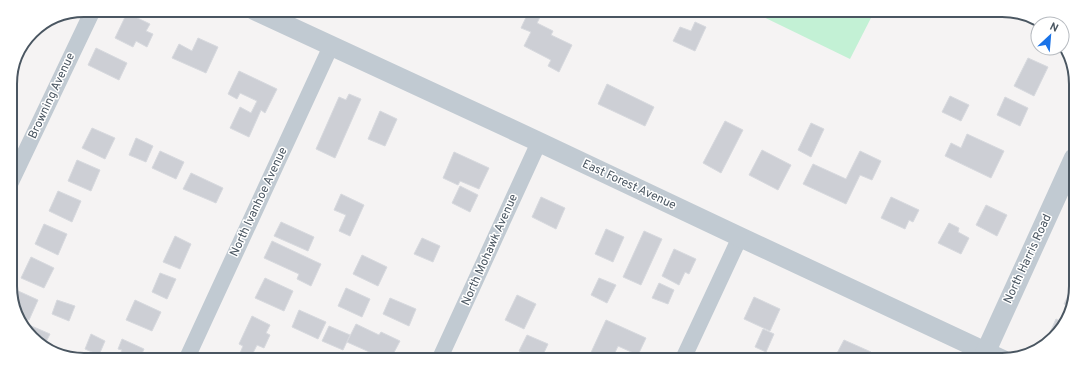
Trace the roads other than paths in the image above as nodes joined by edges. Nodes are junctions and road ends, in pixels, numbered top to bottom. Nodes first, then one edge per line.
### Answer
1 (89, 17) edge
2 (269, 17) edge
3 (331, 46) junction
4 (539, 142) junction
5 (17, 157) edge
6 (1069, 169) edge
7 (740, 237) junction
8 (189, 353) edge
9 (442, 353) edge
10 (686, 353) edge
11 (978, 353) edge
12 (985, 353) edge

1 - 5 street, Browning Avenue
2 - 3 street, East Forest Avenue
3 - 4 street, East Forest Avenue
3 - 8 street, North Ivanhoe Avenue
4 - 7 street, East Forest Avenue
4 - 9 street, North Mohawk Avenue
6 - 12 street, North Harris Road
7 - 10 street
7 - 11 street, East Forest Avenue

